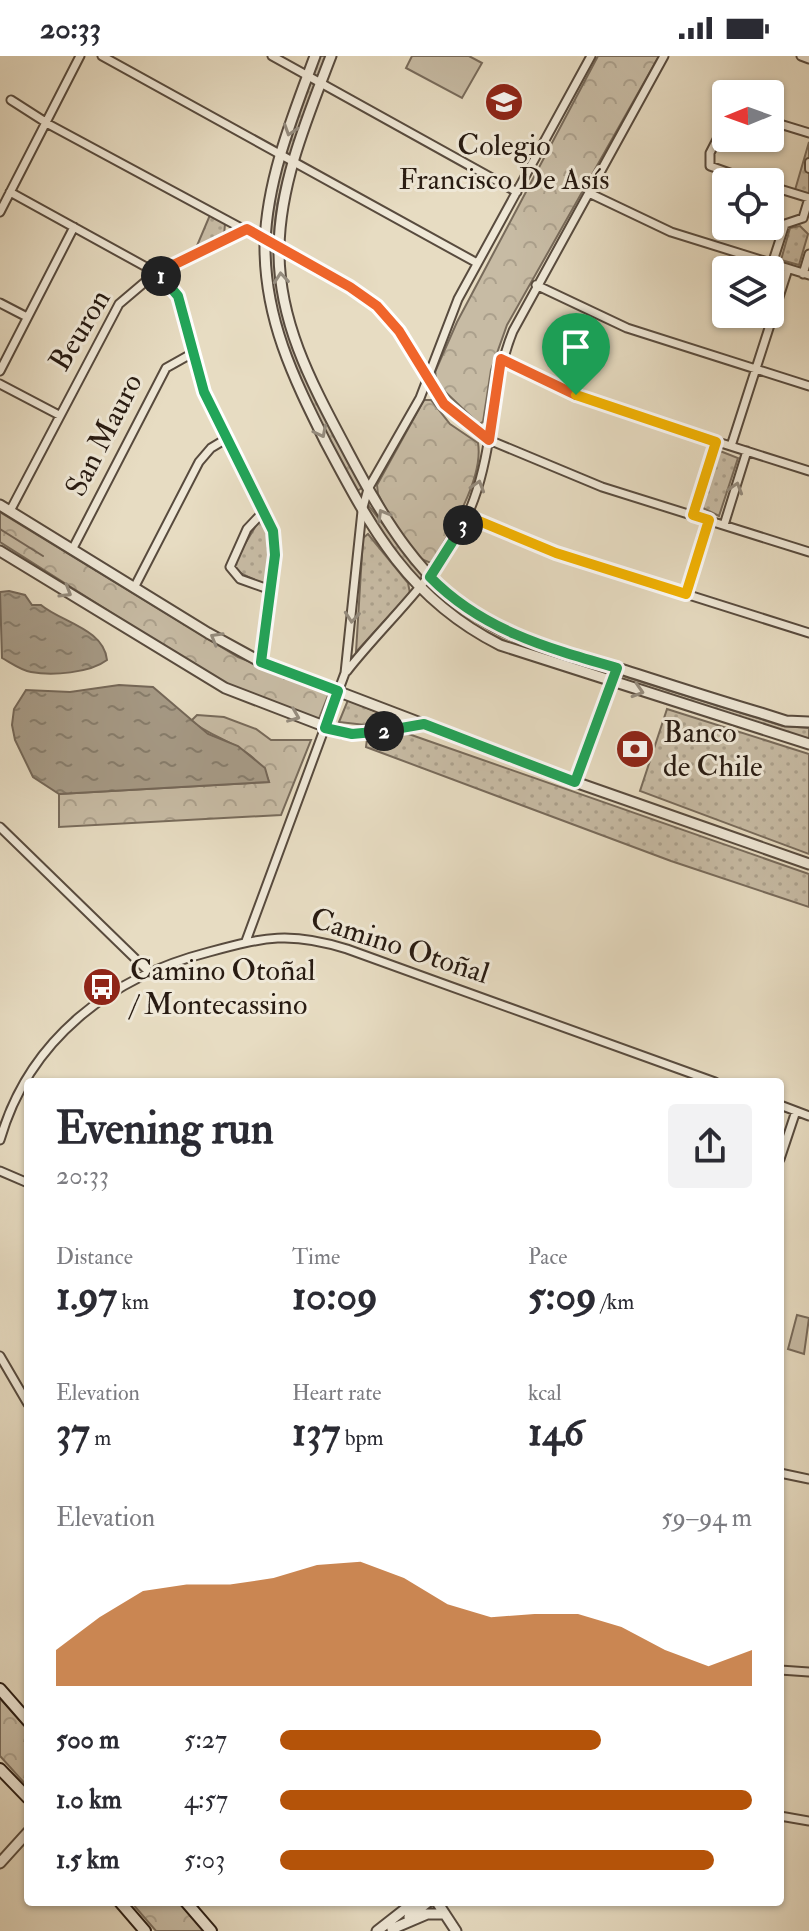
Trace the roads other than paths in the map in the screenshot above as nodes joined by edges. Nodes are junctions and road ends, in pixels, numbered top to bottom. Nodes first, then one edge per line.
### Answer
1 (80, 56) edge
2 (102, 56) edge
3 (272, 56) edge
4 (315, 56) edge
5 (331, 56) edge
6 (591, 56) edge
7 (664, 56) edge
8 (801, 56) edge
9 (809, 59) edge
10 (308, 76) junction
11 (321, 83) junction
12 (11, 100) dead end
13 (45, 122) junction
14 (784, 125) edge
15 (809, 133) edge
16 (712, 148) edge
17 (282, 155) junction
18 (294, 162) junction
19 (809, 162) edge
20 (716, 168) edge
21 (809, 169) edge
22 (784, 190) edge
23 (10, 192) junction
24 (517, 192) junction
25 (589, 193) junction
26 (809, 198) edge
27 (0, 212) edge
28 (806, 222) edge
29 (74, 227) junction
30 (247, 229) junction
31 (265, 240) junction
32 (279, 247) junction
33 (809, 254) edge
34 (747, 256) edge
35 (775, 256) edge
36 (477, 263) junction
37 (784, 268) edge
38 (788, 269) junction
39 (157, 273) junction
40 (806, 274) edge
41 (536, 285) junction
42 (0, 303) edge
43 (27, 317) junction
44 (191, 354) junction
45 (501, 359) junction
46 (756, 369) junction
47 (0, 371) edge
48 (427, 381) junction
49 (0, 384) edge
50 (313, 385) junction
51 (809, 386) edge
52 (300, 391) junction
53 (59, 415) junction
54 (226, 439) junction
55 (489, 440) junction
56 (716, 442) junction
57 (731, 446) junction
58 (747, 451) junction
59 (809, 471) edge
60 (368, 489) junction
61 (0, 505) edge
62 (10, 511) junction
63 (264, 511) junction
64 (362, 511) junction
65 (693, 515) junction
66 (467, 516) junction
67 (709, 520) junction
68 (724, 525) junction
69 (72, 550) junction
70 (0, 551) edge
71 (809, 552) edge
72 (430, 577) junction
73 (134, 588) junction
74 (419, 588) junction
75 (271, 590) junction
76 (686, 594) junction
77 (491, 625) junction
78 (809, 633) edge
79 (484, 637) junction
80 (261, 662) junction
81 (617, 668) junction
82 (345, 673) junction
83 (611, 683) junction
84 (338, 691) junction
85 (733, 705) junction
86 (729, 719) junction
87 (809, 722) edge
88 (424, 724) junction
89 (325, 728) junction
90 (809, 744) edge
91 (575, 782) junction
92 (0, 827) edge
93 (809, 864) edge
94 (246, 941) junction
95 (148, 971) junction
96 (29, 1078) edge
97 (704, 1078) edge
98 (24, 1084) edge
99 (784, 1106) edge
100 (796, 1111) junction
101 (809, 1116) edge
102 (0, 1140) edge
103 (784, 1147) edge
104 (0, 1171) edge
105 (24, 1181) edge
106 (0, 1356) edge
107 (24, 1397) edge
108 (784, 1474) edge
109 (809, 1479) edge
110 (784, 1670) edge
111 (809, 1672) edge
112 (0, 1689) edge
113 (24, 1716) edge
114 (0, 1769) edge
115 (24, 1794) edge
116 (784, 1817) edge
117 (809, 1821) edge
118 (24, 1836) edge
119 (0, 1863) edge
120 (123, 1906) edge
121 (189, 1906) edge
122 (407, 1906) edge
123 (423, 1906) edge
124 (440, 1906) edge
125 (445, 1914) junction
126 (390, 1930) edge
127 (145, 1931) edge
128 (211, 1931) edge
129 (377, 1931) edge
130 (456, 1931) edge

1 - 13 street
2 - 17 street
3 - 10 street
4 - 10 street
5 - 11 street
6 - 24 street
7 - 25 street
8 - 9 street
10 - 11 street
10 -> 17 street
11 - 18 street
11 - 24 street
12 - 13 street
13 - 23 street
13 - 30 street
14 - 15 street
16 - 20 street
17 - 18 street
17 - 31 street
18 - 32 street
18 - 36 street
19 - 21 street
22 - 26 street
23 - 27 street
23 - 29 street
24 - 36 street
25 - 34 street
25 - 41 street
26 - 28 street
28 - 35 street
29 - 39 street
29 - 43 street
30 - 31 street
30 - 39 street, Beuron
31 - 32 street
31 - 52 street
32 - 48 street
50 -> 32 street
33 - 40 street
36 - 48 street
37 - 38 street
38 - 40 street
38 - 46 street
39 - 44 street
39 - 53 street, Beuron
41 - 45 street
41 - 46 street
42 - 43 street
43 - 47 street
44 - 54 street
44 - 69 street, San Mauro
45 - 55 street
45 - 56 street
46 - 51 street
46 - 57 street
48 - 55 street
48 - 60 street
49 - 53 street
50 - 52 street
50 - 60 street
52 -> 64 street
53 - 62 street, Beuron
54 - 63 street
54 - 73 street
55 - 65 street
66 -> 55 street
56 - 57 street
56 - 65 street
57 - 58 street
58 - 59 street
68 -> 58 street
60 - 64 street
72 -> 60 street
61 - 62 street
62 - 69 street
63 - 75 street
63 - 75 street
64 - 74 street
64 -> 82 street
65 - 67 street
66 - 72 street
66 - 76 street
67 - 68 street
67 - 76 street
68 - 71 street
69 - 73 street
70 -> 89 street
72 - 74 street
72 - 77 street
80 -> 73 street
74 - 79 street
74 - 82 street
75 - 80 street
76 - 78 street
77 - 79 street
77 - 81 street
79 - 83 street
80 - 84 street
81 - 83 street
81 - 85 street
82 - 84 street
83 -> 86 street
83 - 91 street
84 - 88 street
84 - 89 street
85 - 86 street
85 - 87 street
86 - 90 street
88 - 89 street
88 - 91 street
89 - 94 street
91 - 93 street
92 - 95 street
94 - 95 street, Camino Otoñal
94 - 97 street, Camino Otoñal
95 - 96 street, Camino Otoñal
98 - 102 street, Camino Otoñal
99 - 100 street
100 - 101 street
100 - 103 street
104 - 105 street
106 - 107 street
108 - 109 street
110 - 111 street
112 - 113 main road
114 - 115 main road
116 - 117 street
118 - 119 street
120 - 127 main road
121 - 128 main road
122 - 129 street
123 - 126 street
124 - 125 street
125 - 126 street
125 - 130 street

